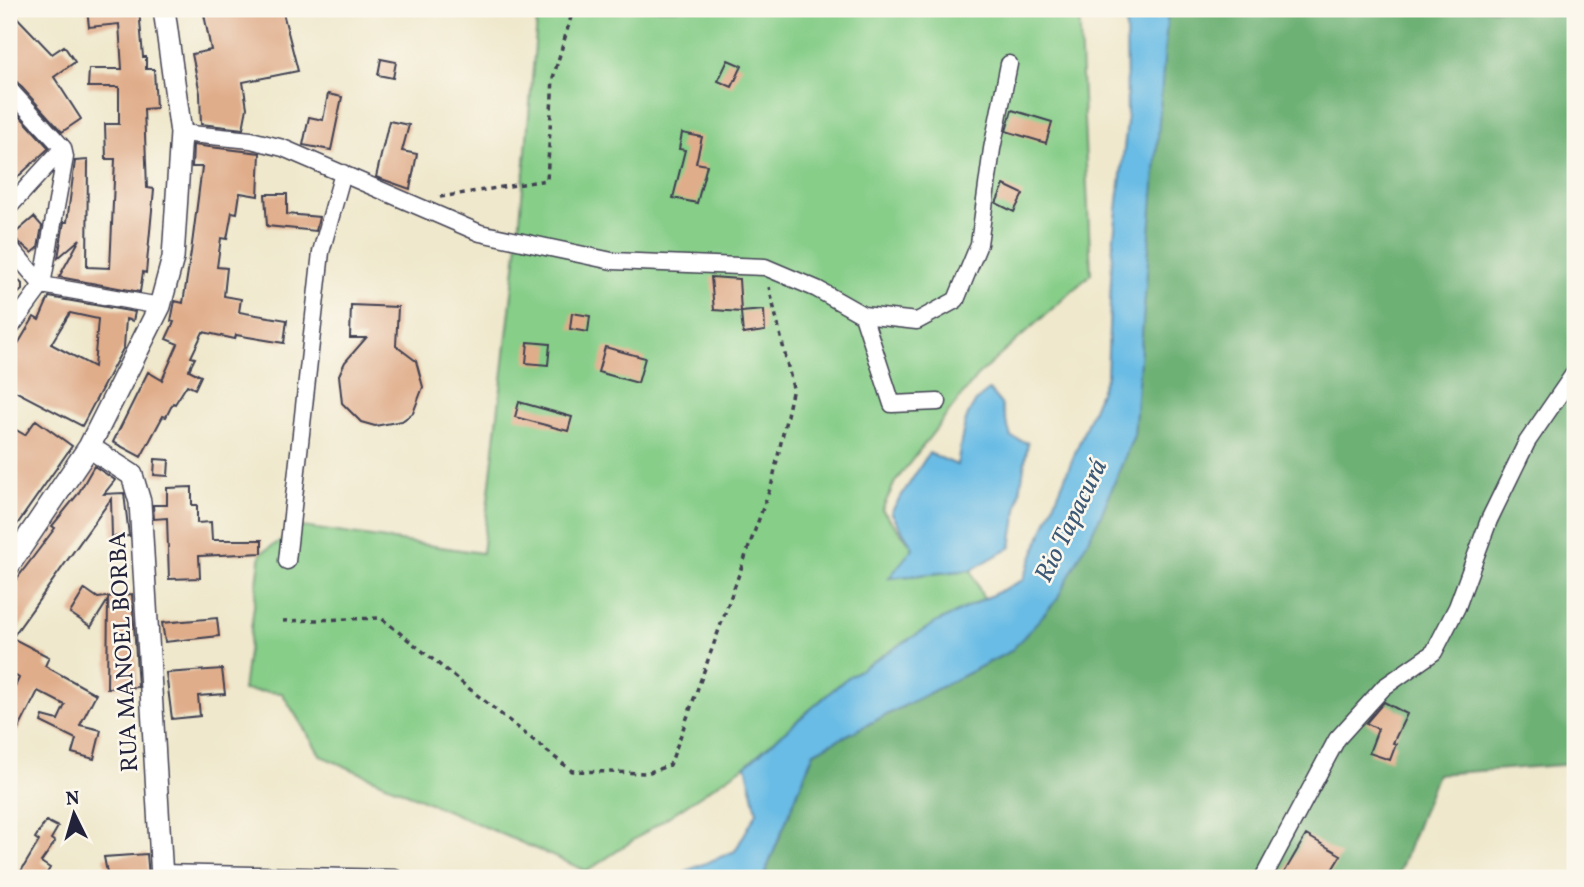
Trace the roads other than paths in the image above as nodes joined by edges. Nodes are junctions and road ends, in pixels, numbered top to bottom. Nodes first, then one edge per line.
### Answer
1 (164, 9) edge
2 (1009, 64) dead end
3 (9, 89) edge
4 (181, 133) junction
5 (63, 148) junction
6 (343, 173) junction
7 (9, 207) edge
8 (9, 246) edge
9 (42, 285) junction
10 (160, 306) junction
11 (863, 315) junction
12 (9, 330) edge
13 (1575, 372) edge
14 (938, 402) dead end
15 (89, 447) junction
16 (287, 561) dead end
17 (9, 565) edge
18 (162, 876) edge
19 (284, 877) edge
20 (395, 878) edge
21 (1263, 878) edge

1 - 4 main road
2 - 11 street
3 - 5 street
4 - 6 street
4 - 10 main road
5 - 7 street
5 - 9 street
6 - 11 street
6 - 16 street
8 - 9 street
9 - 10 street
9 - 12 street
10 - 15 main road
11 - 14 street
13 - 21 street
15 - 17 main road
15 - 18 main road, RUA MANOEL BORBA
18 - 19 street
19 - 20 street

